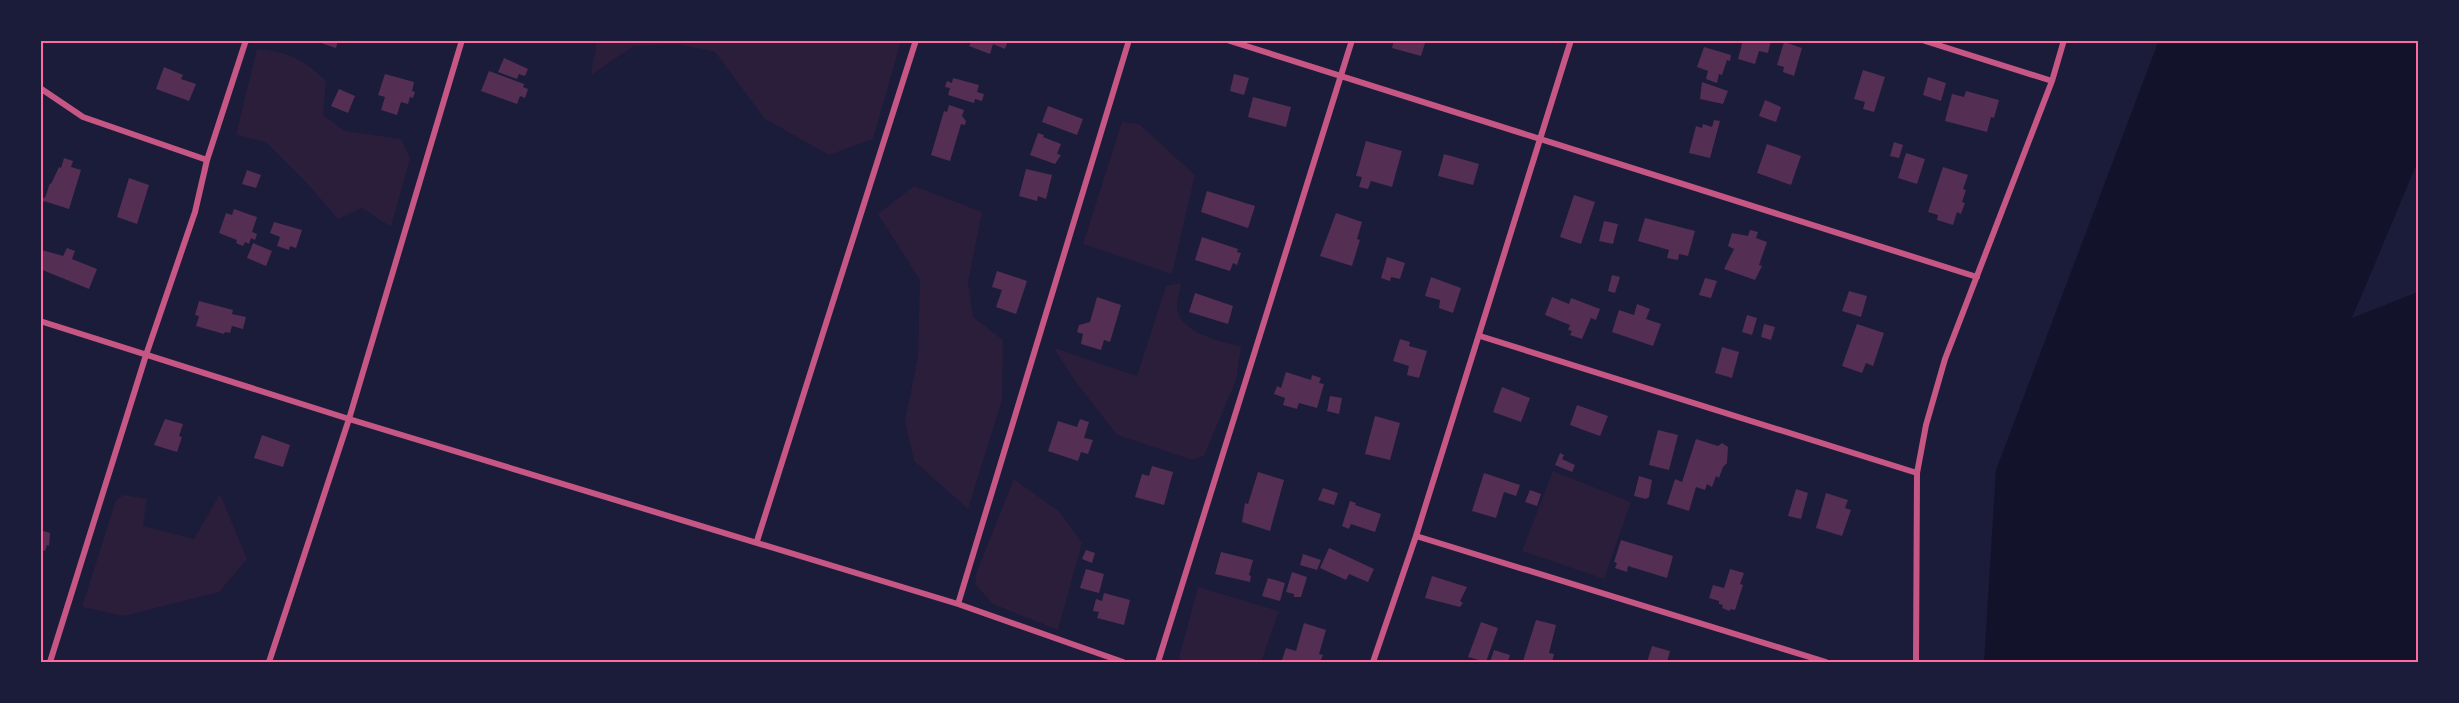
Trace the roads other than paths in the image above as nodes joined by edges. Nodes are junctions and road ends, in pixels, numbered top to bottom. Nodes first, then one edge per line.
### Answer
1 (246, 40) edge
2 (462, 40) edge
3 (916, 40) edge
4 (1130, 40) edge
5 (1227, 40) edge
6 (1352, 40) edge
7 (1571, 40) edge
8 (1922, 40) edge
9 (2064, 40) edge
10 (1341, 76) junction
11 (2052, 81) junction
12 (40, 88) edge
13 (1541, 138) junction
14 (207, 160) junction
15 (1977, 277) junction
16 (40, 321) edge
17 (1480, 336) junction
18 (146, 355) junction
19 (349, 418) junction
20 (1917, 473) junction
21 (1416, 536) junction
22 (757, 542) junction
23 (958, 604) junction
24 (50, 663) edge
25 (269, 663) edge
26 (1123, 663) edge
27 (1158, 663) edge
28 (1373, 663) edge
29 (1826, 663) edge
30 (1916, 663) edge

1 - 14 street
2 - 19 street
3 - 22 street
4 - 23 street
5 - 10 street
6 - 10 street
7 - 13 street
8 - 11 street
9 - 11 street
10 - 13 street
10 - 27 street
11 - 15 street
12 - 14 street
13 - 15 street
13 - 17 street
14 - 18 street
15 - 20 street
16 - 18 street
17 - 20 street
17 - 21 street
18 - 19 street
18 - 24 street
19 - 22 street
19 - 25 street
20 - 30 street
21 - 28 street
21 - 29 street
22 - 23 street
23 - 26 street

